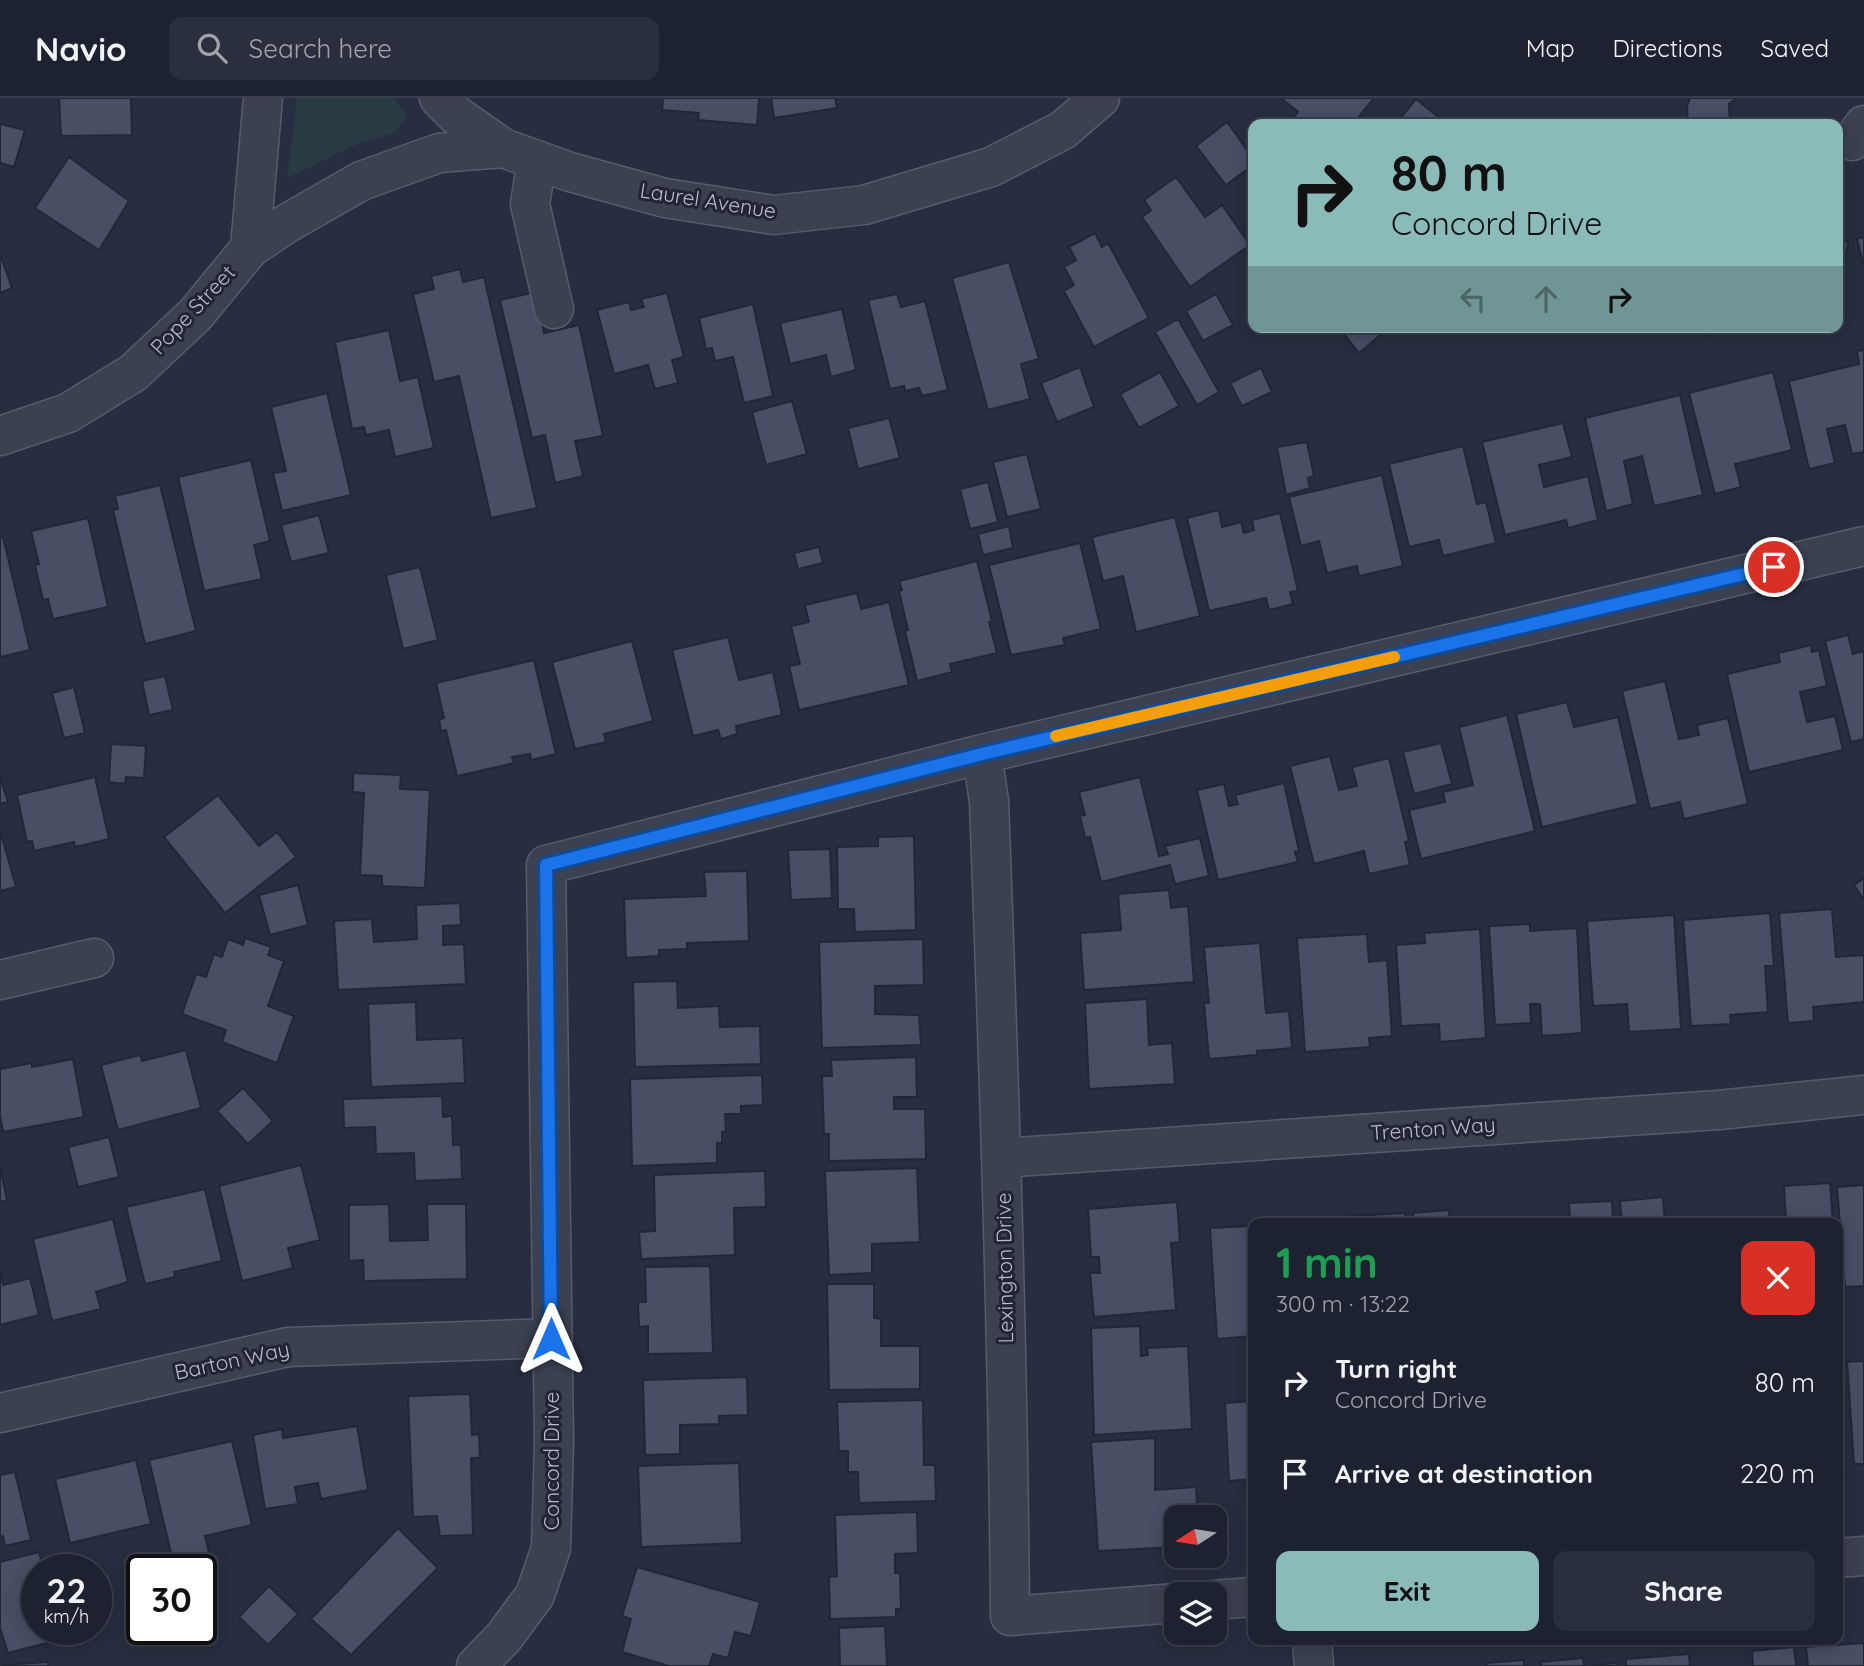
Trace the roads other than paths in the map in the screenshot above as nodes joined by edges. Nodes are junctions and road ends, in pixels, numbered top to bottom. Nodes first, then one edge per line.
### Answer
1 (263, 98) edge
2 (439, 98) edge
3 (1100, 98) edge
4 (520, 154) junction
5 (250, 248) junction
6 (554, 309) dead end
7 (0, 436) edge
8 (1864, 546) edge
9 (982, 754) junction
10 (94, 958) dead end
11 (0, 980) edge
12 (1864, 1095) edge
13 (1002, 1158) junction
14 (551, 1339) junction
15 (0, 1412) edge
16 (1864, 1556) edge
17 (1843, 1558) edge
18 (1248, 1597) edge
19 (1227, 1599) edge
20 (1164, 1604) edge
21 (1312, 1645) edge
22 (475, 1666) edge
23 (1314, 1666) edge

1 - 5 street, Pope Street
2 - 4 street, Laurel Avenue
3 - 4 street, Laurel Avenue
4 - 5 street
4 - 6 street
5 - 7 street, Pope Street
8 - 9 street, Concord Drive
9 - 13 street, Lexington Drive
9 - 14 street, Concord Drive
10 - 11 street
12 - 13 street, Trenton Way
13 - 20 street, Lexington Drive
14 - 15 street, Barton Way
14 - 22 street, Concord Drive
16 - 17 street
18 - 19 street
21 - 23 street

